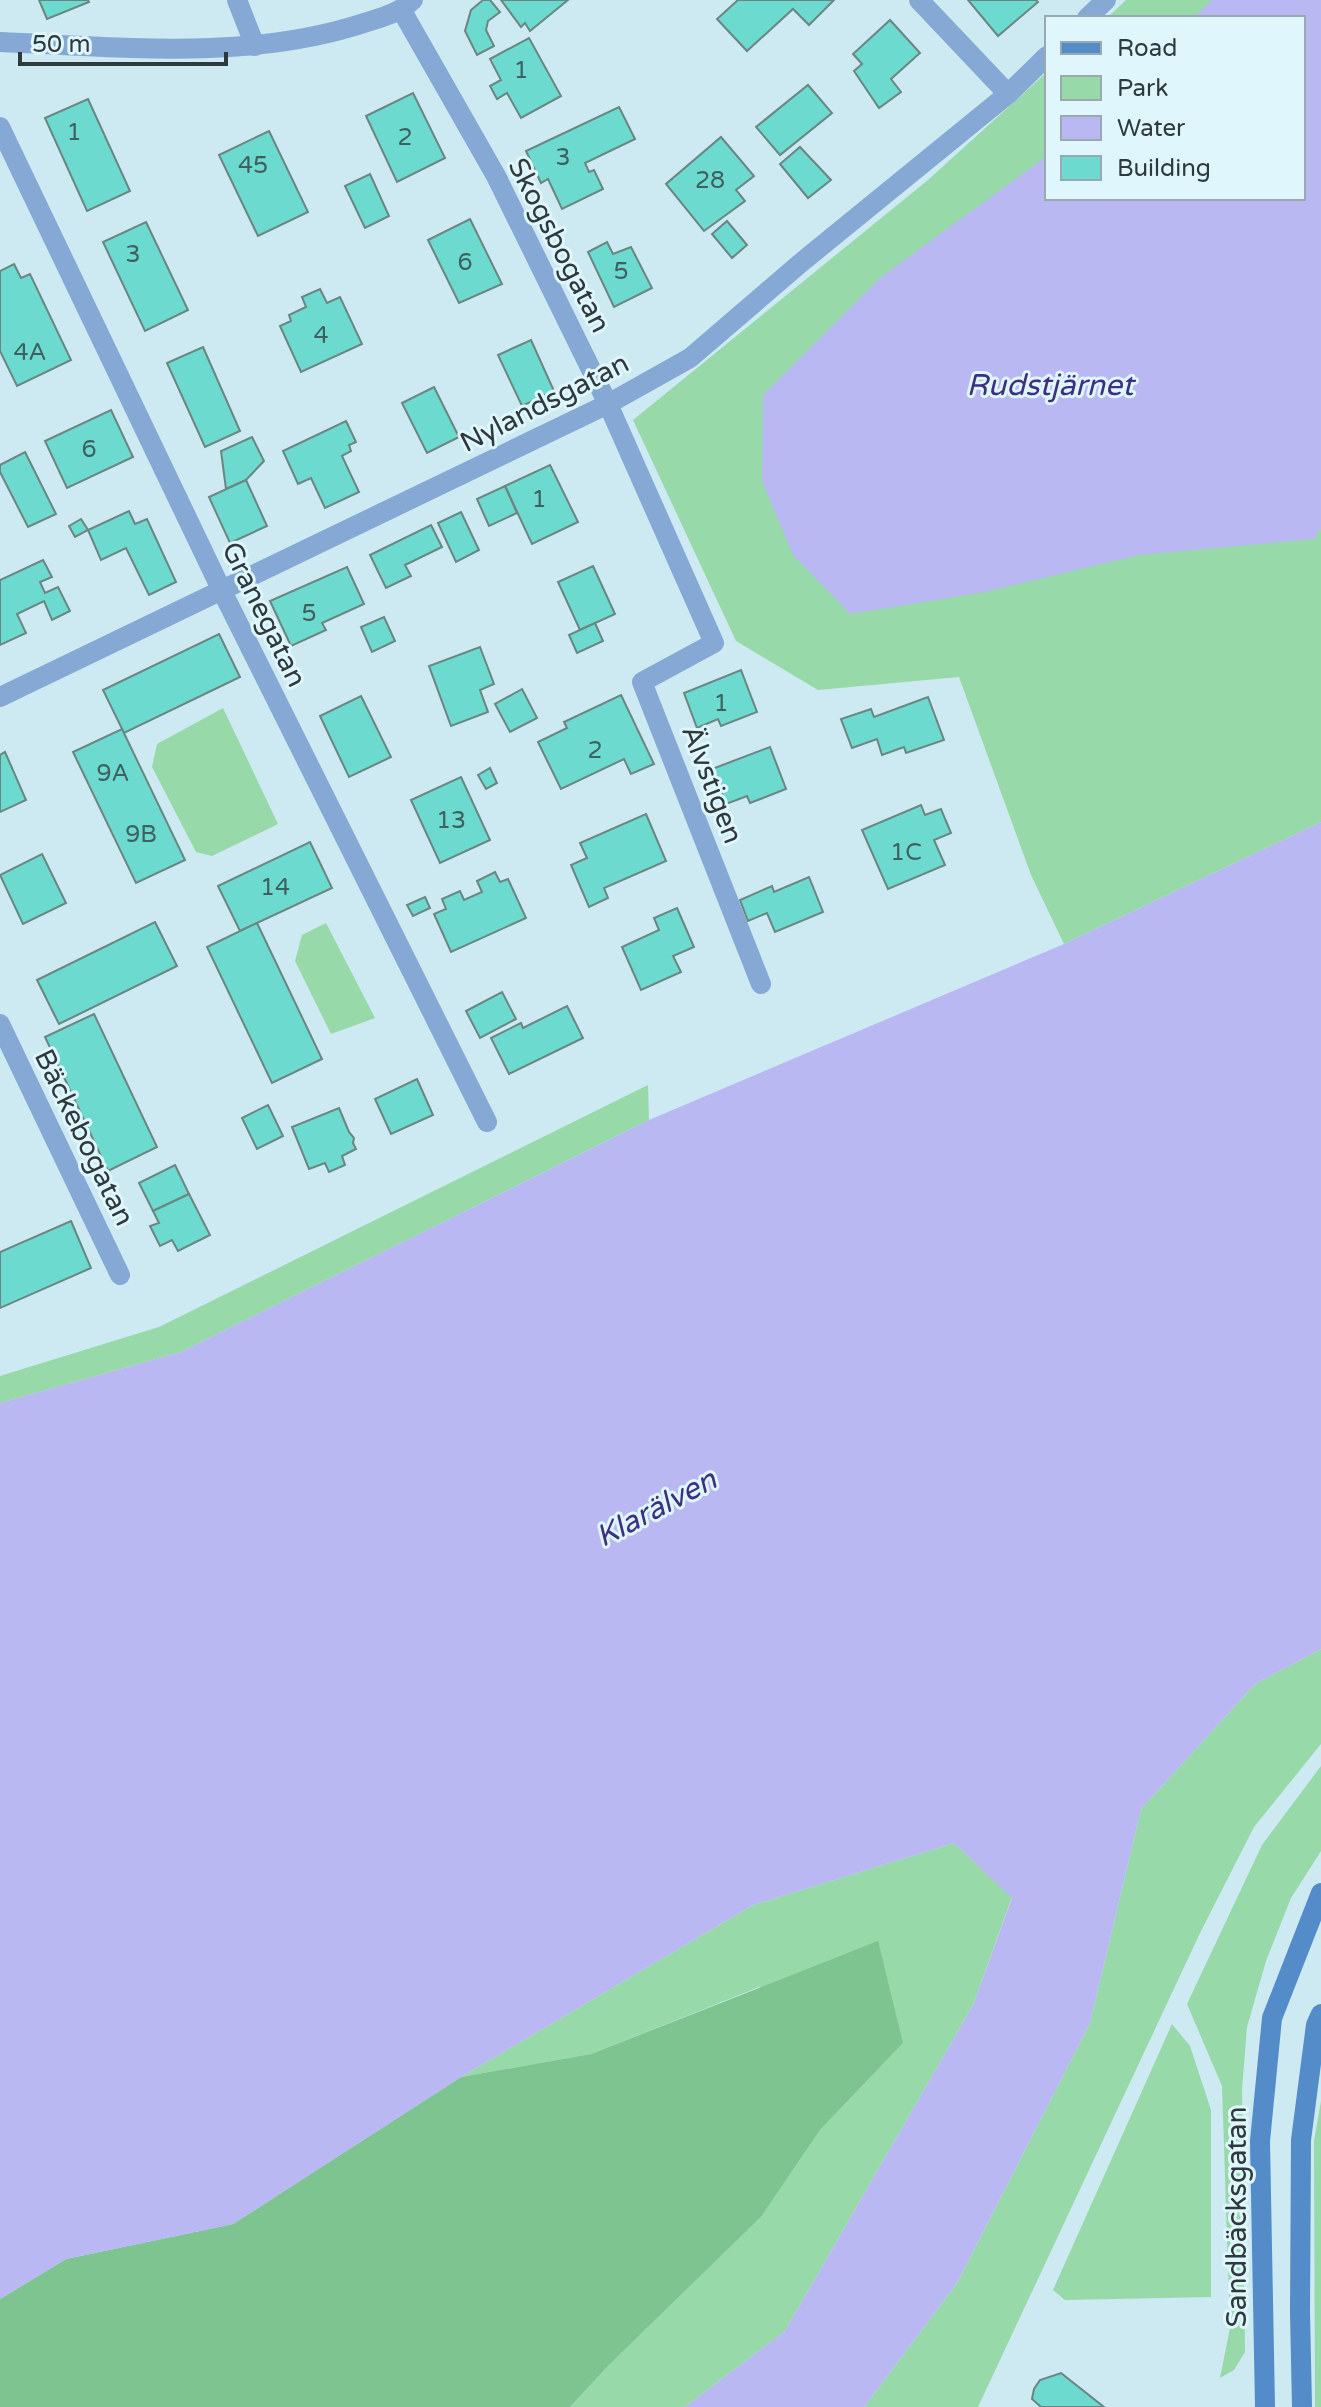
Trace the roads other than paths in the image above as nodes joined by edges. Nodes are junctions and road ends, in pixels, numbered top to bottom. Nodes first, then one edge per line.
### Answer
1 (237, 0) edge
2 (919, 0) edge
3 (1106, 0) edge
4 (407, 5) edge
5 (1089, 16) edge
6 (0, 42) edge
7 (255, 46) junction
8 (1045, 58) edge
9 (1008, 94) junction
10 (0, 127) edge
11 (608, 404) junction
12 (222, 591) junction
13 (714, 643) joint
14 (0, 697) edge
15 (761, 984) dead end
16 (0, 1024) edge
17 (487, 1122) dead end
18 (120, 1275) dead end
19 (1321, 1893) edge
20 (1321, 2014) edge
21 (1265, 2407) edge
22 (1302, 2407) edge

1 - 7 street
2 - 9 street
3 - 5 street
4 - 7 street
4 - 11 street, Skogsbogatan
6 - 7 street
8 - 9 street, Nylandsgatan
9 - 11 street, Nylandsgatan
10 - 12 street, Granegatan
11 - 12 street, Nylandsgatan
11 - 13 street, Skogsbogatan
12 - 14 street, Nylandsgatan
12 - 17 street, Granegatan
13 - 15 street, Älvstigen
16 - 18 street, Bäckebogatan
19 - 21 street, Sandbäcksgatan
20 - 22 street

